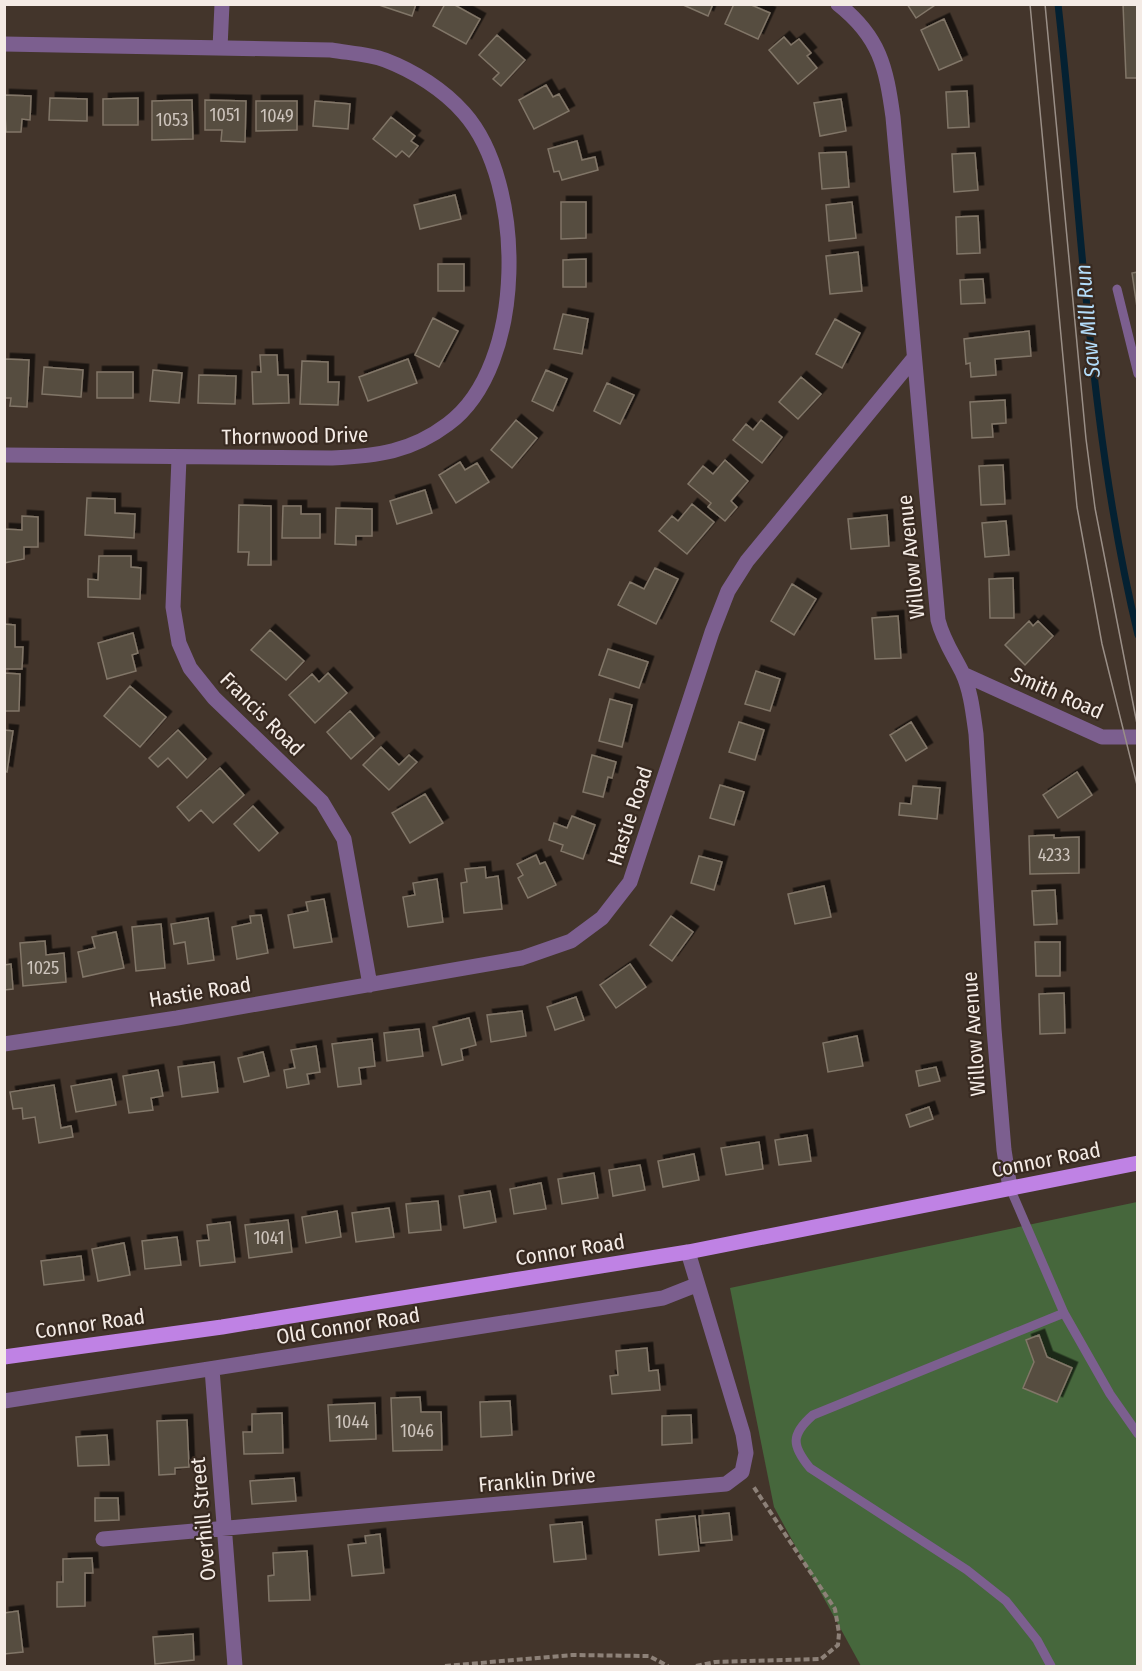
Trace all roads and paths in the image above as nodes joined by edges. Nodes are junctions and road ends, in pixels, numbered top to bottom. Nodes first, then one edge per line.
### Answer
1 (222, 4) edge
2 (838, 4) edge
3 (4, 44) edge
4 (220, 48) junction
5 (1117, 289) dead end
6 (914, 358) junction
7 (1137, 374) edge
8 (4, 455) edge
9 (179, 458) junction
10 (963, 674) junction
11 (1137, 737) edge
12 (370, 985) junction
13 (4, 1044) edge
14 (1137, 1163) edge
15 (1010, 1188) junction
16 (688, 1252) junction
17 (696, 1285) junction
18 (1064, 1313) junction
19 (4, 1357) edge
20 (212, 1369) junction
21 (4, 1401) edge
22 (1137, 1434) edge
23 (742, 1472) junction
24 (226, 1530) junction
25 (104, 1539) dead end
26 (235, 1666) edge
27 (445, 1666) edge
28 (668, 1666) edge
29 (696, 1666) edge
30 (1051, 1666) edge

1 - 4 street
2 - 6 street, Willow Avenue
3 - 4 street, Thornwood Drive
4 - 9 street, Thornwood Drive
5 - 7 lane
6 - 10 street, Willow Avenue
6 - 12 street, Hastie Road
8 - 9 street, Thornwood Drive
9 - 12 street, Francis Road
10 - 11 street, Smith Road
10 - 15 street, Willow Avenue
12 - 13 street, Hastie Road
14 - 15 main road, Connor Road
15 - 16 main road, Connor Road
15 - 18 lane
16 - 17 street
16 - 19 main road, Connor Road
17 - 20 street, Old Connor Road
17 - 23 street
18 - 22 lane
18 - 30 lane
20 - 21 street, Old Connor Road
20 - 24 street, Overhill Street
23 - 24 street, Franklin Drive
23 - 29 path
24 - 25 street, Franklin Drive
24 - 26 street, Overhill Street
27 - 28 path

